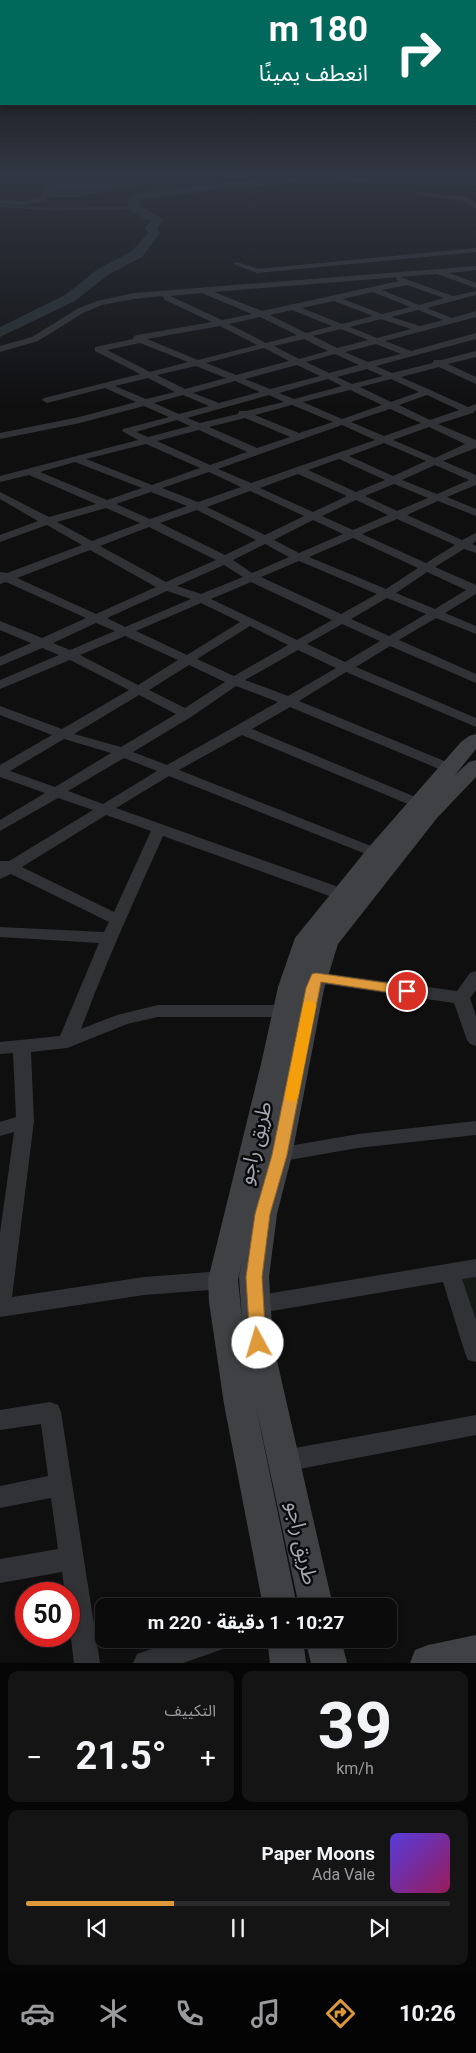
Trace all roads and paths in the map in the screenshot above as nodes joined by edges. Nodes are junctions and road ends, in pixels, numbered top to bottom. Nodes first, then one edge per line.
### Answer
1 (469, 251) edge
2 (398, 257) junction
3 (352, 261) junction
4 (238, 264) dead end
5 (311, 264) junction
6 (476, 268) edge
7 (272, 269) junction
8 (434, 271) junction
9 (387, 274) junction
10 (341, 278) junction
11 (299, 282) junction
12 (408, 282) junction
13 (476, 286) edge
14 (203, 290) junction
15 (375, 290) junction
16 (164, 293) junction
17 (476, 293) edge
18 (335, 298) junction
19 (452, 298) junction
20 (468, 304) dead end
21 (292, 307) junction
22 (417, 307) junction
23 (260, 314) junction
24 (476, 314) edge
25 (380, 316) junction
26 (452, 321) junction
27 (221, 323) junction
28 (341, 326) junction
29 (468, 326) dead end
30 (422, 329) junction
31 (304, 335) junction
32 (476, 336) edge
33 (140, 340) junction
34 (376, 340) junction
35 (454, 342) junction
36 (265, 345) junction
37 (0, 349) edge
38 (335, 351) junction
39 (476, 352) edge
40 (413, 354) junction
41 (195, 362) junction
42 (298, 362) junction
43 (440, 364) junction
44 (370, 366) junction
45 (149, 374) junction
46 (394, 376) junction
47 (331, 377) junction
48 (235, 379) junction
49 (476, 381) edge
50 (105, 385) junction
51 (350, 386) junction
52 (183, 392) junction
53 (428, 392) junction
54 (268, 393) junction
55 (47, 400) dead end
56 (144, 402) junction
57 (292, 402) junction
58 (391, 404) junction
59 (219, 407) junction
60 (473, 410) edge
61 (245, 414) junction
62 (178, 418) junction
63 (342, 422) junction
64 (429, 424) junction
65 (198, 426) junction
66 (0, 436) edge
67 (298, 437) junction
68 (147, 440) junction
69 (384, 440) junction
70 (475, 444) edge
71 (257, 452) junction
72 (340, 456) junction
73 (76, 459) junction
74 (436, 461) junction
75 (209, 469) junction
76 (29, 471) junction
77 (300, 471) junction
78 (0, 479) edge
79 (394, 480) junction
80 (476, 480) edge
81 (153, 488) junction
82 (251, 488) junction
83 (0, 495) edge
84 (355, 496) junction
85 (436, 498) junction
86 (14, 504) junction
87 (104, 505) junction
88 (197, 506) junction
89 (0, 507) edge
90 (476, 513) edge
91 (397, 515) junction
92 (312, 516) junction
93 (48, 521) junction
94 (150, 523) junction
95 (352, 534) junction
96 (476, 536) edge
97 (0, 540) edge
98 (266, 540) junction
99 (463, 544) junction
100 (92, 545) junction
101 (476, 550) edge
102 (299, 556) junction
103 (225, 560) junction
104 (426, 567) junction
105 (2, 577) edge
106 (251, 577) junction
107 (164, 586) junction
108 (476, 590) edge
109 (387, 593) junction
110 (200, 598) junction
111 (436, 613) junction
112 (97, 618) junction
113 (340, 619) junction
114 (250, 621) junction
115 (0, 625) edge
116 (125, 630) junction
117 (476, 630) edge
118 (390, 641) junction
119 (43, 644) junction
120 (300, 644) junction
121 (70, 655) junction
122 (188, 658) junction
123 (0, 662) edge
124 (345, 667) junction
125 (476, 678) edge
126 (235, 681) junction
127 (0, 685) edge
128 (139, 690) junction
129 (288, 701) junction
130 (0, 710) edge
131 (186, 714) junction
132 (476, 723) edge
133 (240, 730) junction
134 (61, 734) junction
135 (476, 740) edge
136 (122, 752) junction
137 (476, 766) edge
138 (449, 768) junction
139 (168, 770) junction
140 (0, 771) edge
141 (55, 792) junction
142 (420, 804) junction
143 (107, 810) junction
144 (0, 826) edge
145 (159, 829) junction
146 (376, 853) junction
147 (3, 868) edge
148 (341, 894) junction
149 (119, 921) junction
150 (0, 932) edge
151 (110, 938) junction
152 (305, 976) junction
153 (476, 977) edge
154 (468, 1008) edge
155 (285, 1011) junction
156 (476, 1040) edge
157 (67, 1042) junction
158 (22, 1046) junction
159 (0, 1048) edge
160 (25, 1121) junction
161 (476, 1128) edge
162 (0, 1129) edge
163 (265, 1157) junction
164 (476, 1268) edge
165 (450, 1272) junction
166 (223, 1280) junction
167 (254, 1305) junction
168 (0, 1308) edge
169 (476, 1353) edge
170 (0, 1420) edge
171 (476, 1425) edge
172 (284, 1462) junction
173 (60, 1486) junction
174 (0, 1497) edge
175 (70, 1559) junction
176 (0, 1571) edge
177 (278, 1598) edge
178 (314, 1598) edge
179 (190, 1648) edge
180 (286, 1648) edge
181 (325, 1648) edge
182 (476, 1653) edge
183 (86, 1663) edge
184 (146, 1663) edge
185 (288, 1663) edge
186 (328, 1663) edge
187 (428, 1663) edge

1 - 2 street
2 - 3 street
2 - 8 street
3 - 5 street
3 - 9 street
4 - 7 street
5 - 7 street
5 - 10 street
6 - 8 street
7 - 11 street
8 - 9 street
8 - 13 street
9 - 10 street
9 - 12 street
10 - 11 street
10 - 15 street
11 - 14 street
11 - 18 street
12 - 15 street
12 - 19 street
14 - 16 street
14 - 23 street
15 - 18 street
15 - 22 street
16 - 27 street
16 - 37 street
17 - 19 street
18 - 21 street
18 - 25 street
19 - 20 street
19 - 22 street
21 - 23 street
21 - 28 street
22 - 25 street
22 - 26 street
23 - 27 street
23 - 31 street
24 - 26 street
25 - 28 street
25 - 30 street
26 - 29 street
26 - 30 street
27 - 33 street
27 - 36 street
28 - 31 street
28 - 34 street
30 - 34 street
31 - 36 street
31 - 38 street
32 - 35 street
33 - 41 street
33 - 45 street
34 - 38 street
34 - 40 street
35 - 39 street
35 - 40 street
36 - 41 street
36 - 42 street
38 - 42 street
38 - 44 street
39 - 43 street
40 - 43 street
40 - 44 street
41 - 45 street
41 - 48 street
42 - 47 street
42 - 48 street
43 - 46 street
43 - 49 street
44 - 46 street
44 - 47 street
45 - 50 street
45 - 52 street
46 - 51 street
46 - 53 street
47 - 51 street
47 - 54 street
48 - 52 street
48 - 54 street
50 - 55 street
50 - 56 street
51 - 57 street
51 - 58 street
52 - 56 street
52 - 59 street
53 - 58 street
53 - 60 street
54 - 57 street
54 - 59 street
56 - 62 street
56 - 66 street
57 - 61 street
57 - 63 street
58 - 63 street
58 - 64 street
59 - 61 street
59 - 62 street
60 - 64 street
61 - 65 street
61 - 67 street
62 - 65 street
62 - 68 street
63 - 67 street
63 - 69 street
64 - 69 street
64 - 70 street
65 - 68 street
65 - 71 street
67 - 71 street
68 - 73 street
68 - 75 street
69 - 72 street
69 - 74 street
70 - 74 street
71 - 75 street
72 - 77 street
72 - 79 street
73 - 76 street
73 - 81 street
74 - 79 street
74 - 80 street
75 - 81 street
75 - 82 street
76 - 78 street
76 - 87 street
77 - 82 street
77 - 84 street
79 - 84 street
79 - 85 street
80 - 85 street
81 - 87 street
81 - 88 street
82 - 88 street
82 - 92 street
83 - 86 street
84 - 91 street
84 - 92 street
85 - 90 street
85 - 91 street
86 - 89 street
86 - 93 street
87 - 93 street
87 - 94 street
88 - 94 street
88 - 98 street
91 - 95 street
91 - 99 street
92 - 95 street
92 - 98 street
93 - 97 street
93 - 100 street
94 - 100 street
94 - 103 street
95 - 102 street
95 - 104 street
96 - 99 street
98 - 102 street
98 - 103 street
99 - 101 street
99 - 104 street
100 - 105 street
100 - 107 street
102 - 106 street
102 - 109 street
103 - 106 street
103 - 107 street
104 - 108 street
104 - 109 street
105 - 112 street
106 - 110 street
106 - 113 street
107 - 110 street
107 - 112 street
108 - 111 street
109 - 111 street
109 - 113 street
110 - 114 street
110 - 116 street
111 - 117 street
111 - 118 street
112 - 116 street
112 - 119 street
113 - 118 street
113 - 120 street
114 - 120 street
114 - 122 street
115 - 119 street
116 - 121 street
116 - 122 street
118 - 124 street
118 - 125 street
119 - 121 street
119 - 123 street
120 - 124 street
120 - 126 street
121 - 127 street
121 - 128 street
122 - 126 street
122 - 128 street
124 - 129 street
124 - 132 street
126 - 129 street
126 - 131 street
128 - 131 street
128 - 134 street
129 - 133 street
129 - 138 street
130 - 134 street
131 - 136 street
133 - 139 street
133 - 142 street
134 - 136 street
134 - 140 street
135 - 138 main road, طريق راجو
136 - 139 street
136 - 141 street
137 - 152 main road, طريق راجو
138 - 142 main road, طريق راجو
139 - 143 street
139 - 146 street
140 - 141 street
141 - 143 street
141 - 144 street
142 - 146 main road, طريق راجو
143 - 145 street
143 - 147 street
145 - 148 street
145 - 149 street
146 - 148 main road, طريق راجو
147 - 149 street
148 - 152 main road, طريق راجو
149 - 151 street
150 - 151 street
151 - 157 street
152 - 154 street
152 - 155 main road, طريق راجو
152 - 163 main road, طريق راجو
153 - 154 street
154 - 156 street
155 - 157 street
155 - 163 main road, طريق راجو
157 - 158 street
158 - 159 street
158 - 160 street
160 - 162 street
160 - 168 street
161 - 163 street
163 - 166 main road, طريق راجو
163 - 167 main road, طريق راجو
164 - 165 street
165 - 167 street
165 - 169 street
166 - 168 street
166 - 177 main road, طريق راجو
167 - 172 main road, طريق راجو
170 - 173 street
171 - 172 street
172 - 178 main road, طريق راجو
173 - 174 street
173 - 175 street
175 - 176 street
175 - 183 street
179 - 184 street
180 - 185 main road
181 - 186 main road
182 - 187 main road

